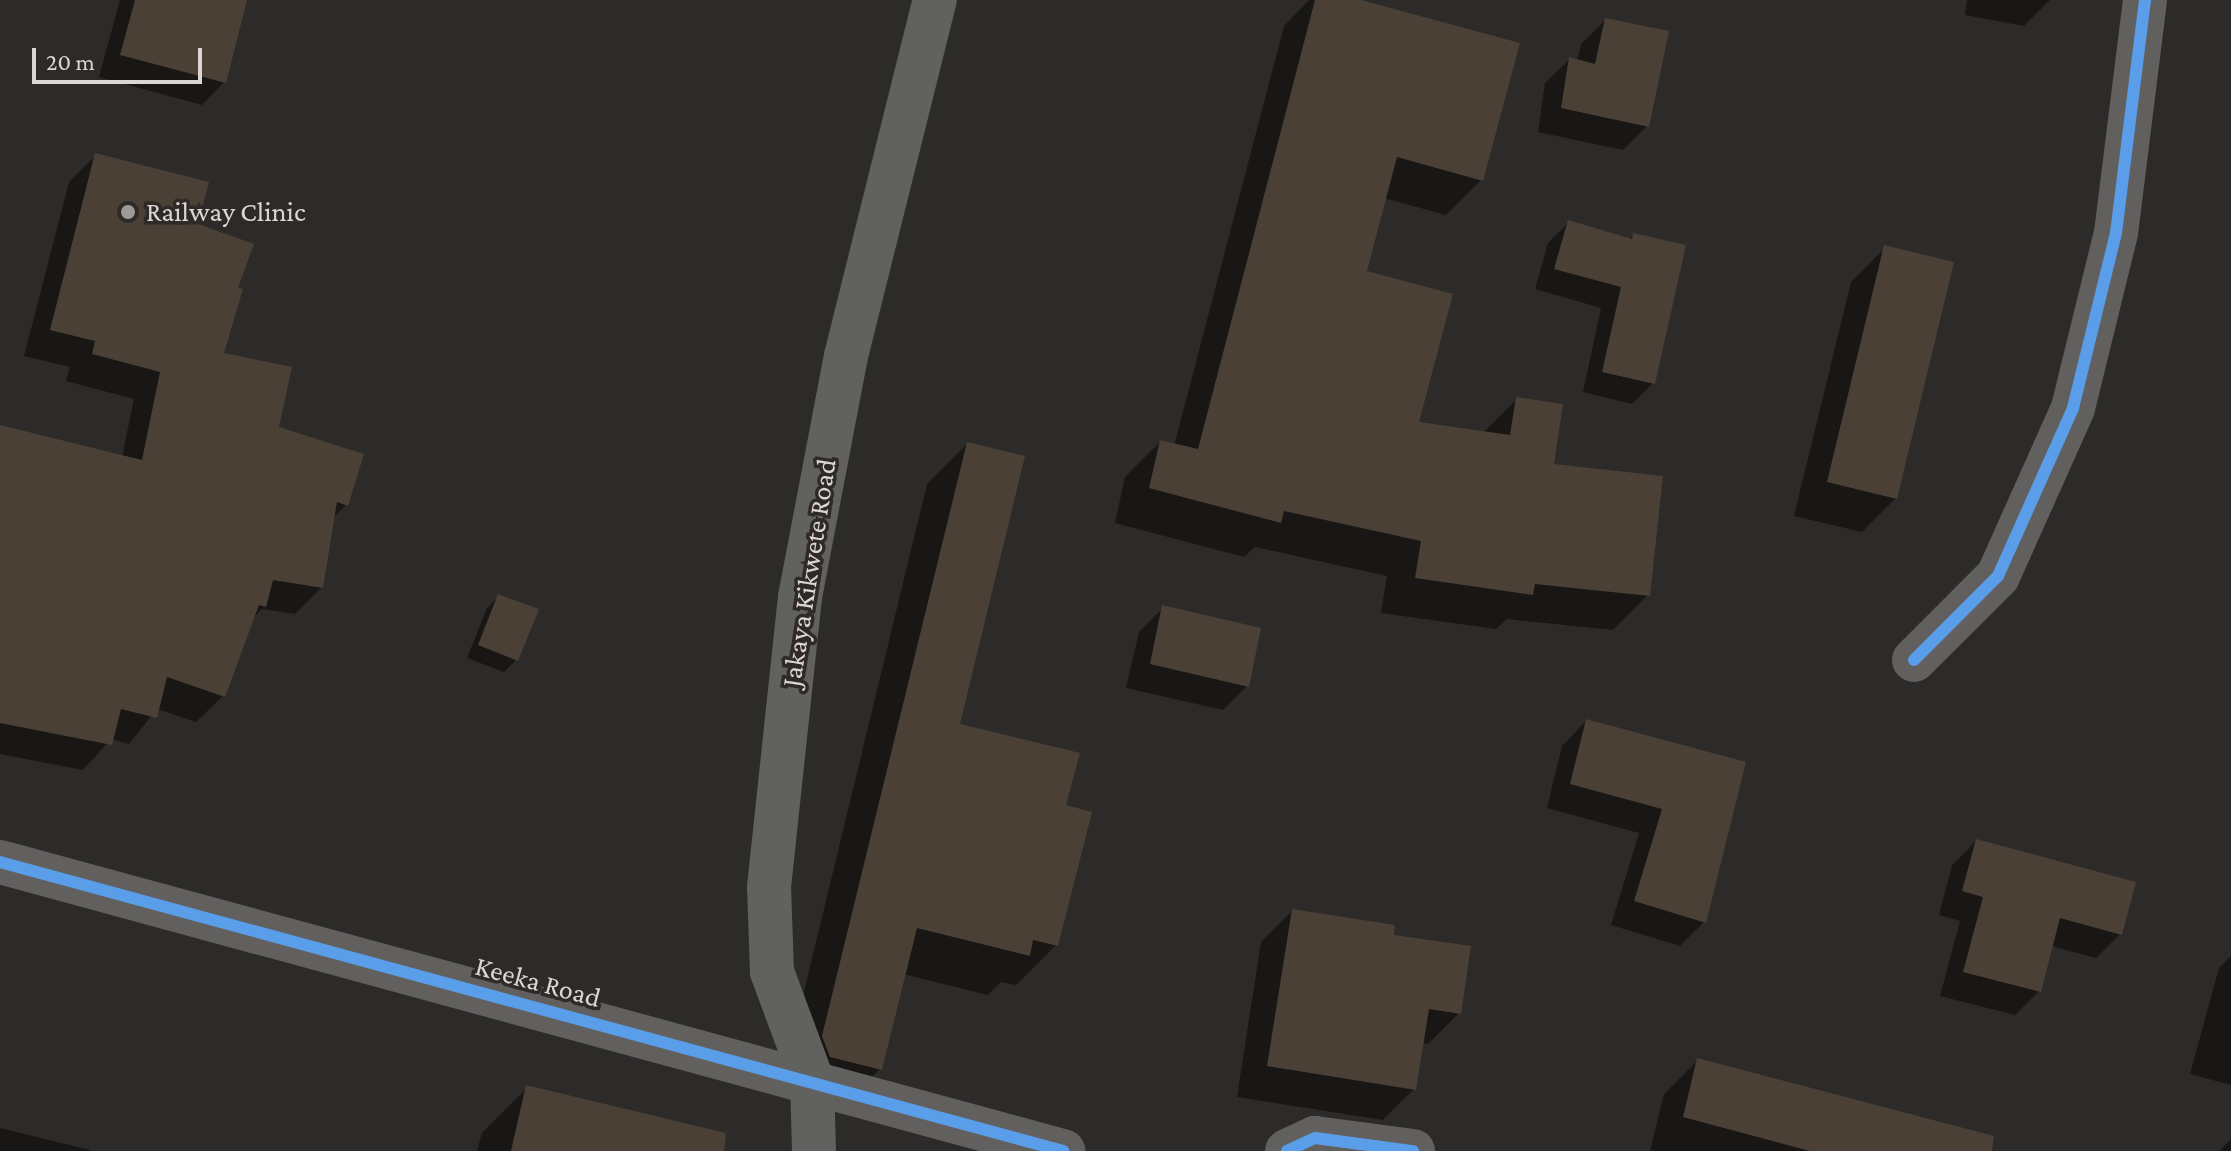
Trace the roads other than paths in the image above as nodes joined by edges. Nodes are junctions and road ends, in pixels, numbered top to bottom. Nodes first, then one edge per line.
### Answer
1 (935, 0) edge
2 (2145, 0) edge
3 (1914, 660) dead end
4 (0, 862) edge
5 (812, 1080) junction
6 (814, 1151) edge
7 (1063, 1151) edge
8 (1287, 1151) edge
9 (1413, 1151) edge

1 - 5 main road, Jakaya Kikwete Road
2 - 3 street
4 - 5 street, Keeka Road
5 - 6 main road, Jakaya Kikwete Road
5 - 7 street, Keeka Road
8 - 9 street

